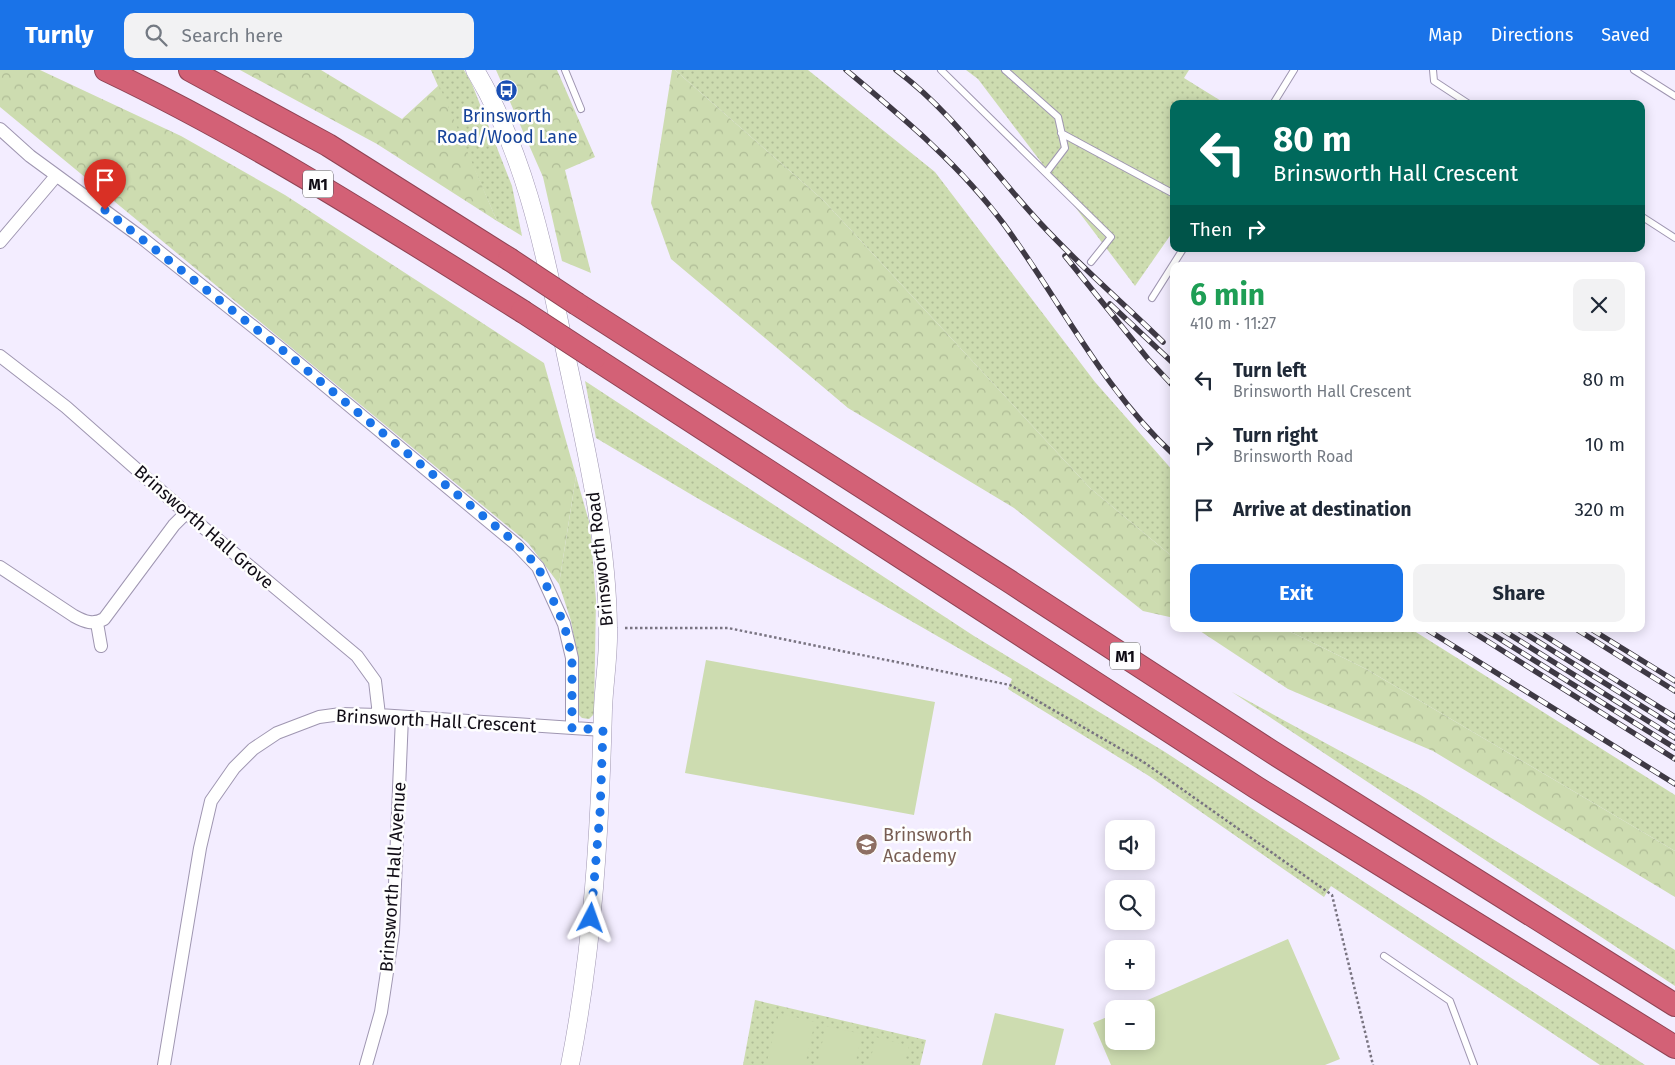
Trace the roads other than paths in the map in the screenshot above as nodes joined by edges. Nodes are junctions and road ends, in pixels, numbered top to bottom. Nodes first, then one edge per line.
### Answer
1 (106, 70) edge
2 (190, 70) edge
3 (475, 70) edge
4 (565, 70) edge
5 (941, 70) edge
6 (1005, 70) edge
7 (1294, 70) edge
8 (1433, 70) edge
9 (1634, 70) edge
10 (1675, 96) edge
11 (1275, 100) edge
12 (1463, 100) edge
13 (581, 109) dead end
14 (0, 129) edge
15 (1062, 133) junction
16 (1046, 173) junction
17 (56, 176) junction
18 (1170, 192) edge
19 (1645, 219) edge
20 (1675, 238) edge
21 (0, 242) edge
22 (1091, 262) dead end
23 (1170, 270) edge
24 (1152, 298) dead end
25 (0, 356) edge
26 (186, 512) junction
27 (0, 567) edge
28 (96, 623) junction
29 (102, 646) dead end
30 (379, 715) junction
31 (402, 717) junction
32 (572, 728) junction
33 (603, 730) junction
34 (1384, 956) dead end
35 (1675, 1005) edge
36 (1675, 1047) edge
37 (164, 1065) edge
38 (366, 1065) edge
39 (570, 1065) edge
40 (1474, 1065) edge

1 - 36 highway, M1, bridge
2 - 35 highway, M1, bridge
3 - 33 main road, Brinsworth Road
4 - 13 lane
5 - 16 lane
6 - 15 lane
7 - 11 lane
8 - 12 lane
9 - 10 lane
14 - 17 street
15 - 16 lane
15 - 18 lane
16 - 22 lane
17 - 21 street
17 - 32 street
19 - 20 lane
23 - 24 lane
25 - 26 street, Brinsworth Hall Grove
26 - 28 street
26 - 30 street, Brinsworth Hall Grove
27 - 28 street
28 - 29 street
30 - 31 street, Brinsworth Hall Crescent
30 - 37 street, Brinsworth Hall Crescent
31 - 32 street, Brinsworth Hall Crescent
31 - 38 street, Brinsworth Hall Avenue
32 - 33 street, Brinsworth Hall Crescent
33 - 39 main road, Brinsworth Road
34 - 40 lane

